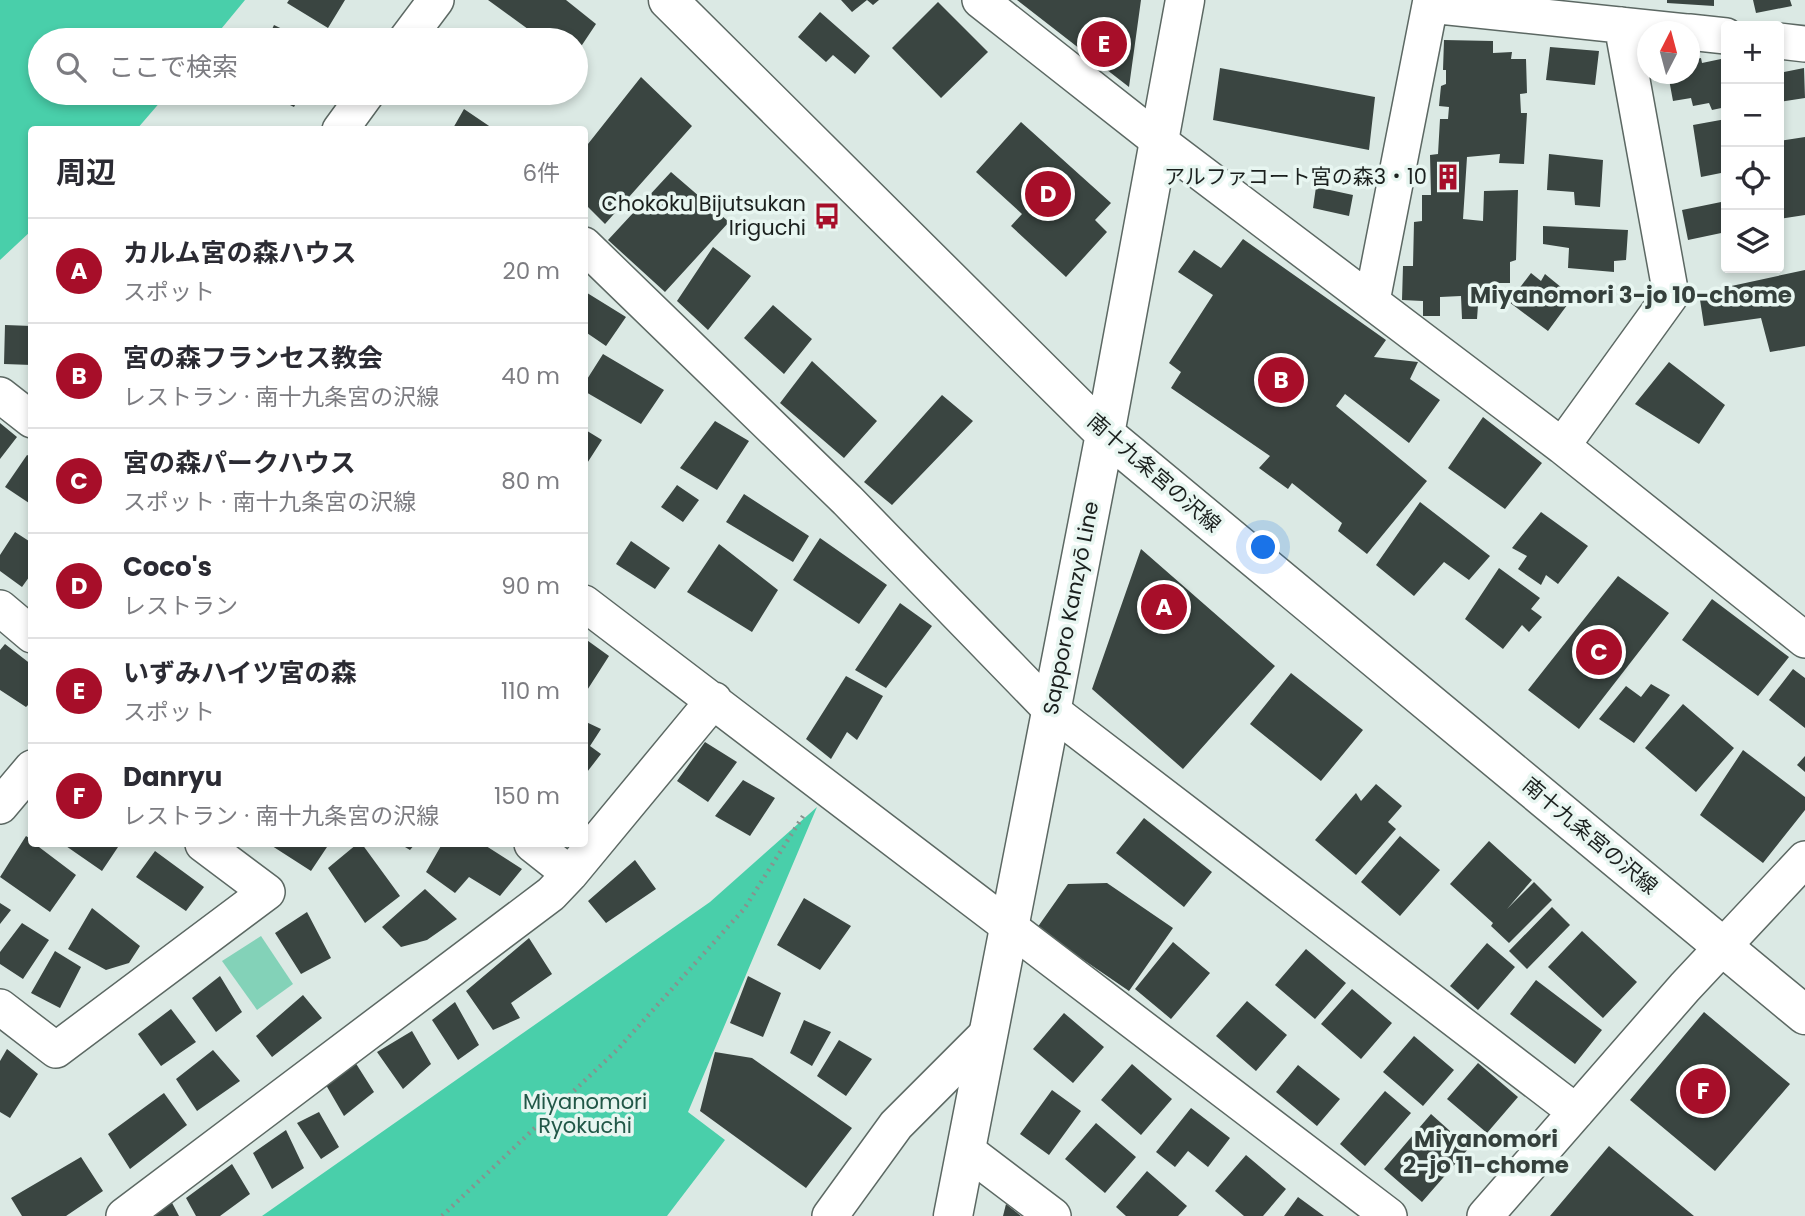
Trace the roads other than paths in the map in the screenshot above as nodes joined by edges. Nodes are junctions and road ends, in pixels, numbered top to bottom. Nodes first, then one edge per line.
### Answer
1 (436, 0) edge
2 (668, 0) edge
3 (980, 0) edge
4 (1185, 0) edge
5 (1431, 3) edge
6 (1622, 25) junction
7 (1637, 27) edge
8 (415, 28) edge
9 (1700, 33) edge
10 (1721, 35) edge
11 (1784, 42) edge
12 (1805, 44) edge
13 (358, 105) edge
14 (343, 126) edge
15 (1159, 141) junction
16 (588, 249) edge
17 (1372, 301) junction
18 (0, 395) edge
19 (28, 416) edge
20 (1105, 434) junction
21 (1562, 446) junction
22 (588, 606) edge
23 (0, 608) edge
24 (28, 632) edge
25 (1805, 640) edge
26 (714, 700) junction
27 (1051, 710) junction
28 (28, 773) edge
29 (0, 806) edge
30 (207, 847) edge
31 (536, 847) edge
32 (1805, 859) edge
33 (570, 874) junction
34 (1008, 928) junction
35 (1723, 946) junction
36 (0, 1007) edge
37 (1805, 1015) edge
38 (989, 1032) junction
39 (1576, 1112) junction
40 (966, 1150) junction
41 (124, 1216) edge
42 (830, 1216) edge
43 (953, 1216) edge
44 (1053, 1216) edge
45 (1389, 1216) edge
46 (1485, 1216) edge

1 - 8 street
2 - 20 main road, 南十九条宮の沢線
3 - 15 street
4 - 15 main road, Sapporo Kanzyō Line
5 - 6 street
5 - 17 street
6 - 7 street
6 - 21 street
9 - 10 street
11 - 12 street
13 - 14 street
15 - 17 street
15 - 20 main road, Sapporo Kanzyō Line
16 - 27 street
17 - 21 street
18 - 19 street
20 - 27 main road, Sapporo Kanzyō Line
20 - 35 main road, 南十九条宮の沢線
21 - 25 street
22 - 26 street
23 - 24 street
26 - 33 street
26 - 34 street
27 - 34 main road, Sapporo Kanzyō Line
27 - 39 street
28 - 29 street
30 - 36 street
31 - 33 street
32 - 35 street
33 - 41 street
34 - 38 main road, Sapporo Kanzyō Line
34 - 45 street
35 - 37 main road, 南十九条宮の沢線
35 - 39 street
38 - 40 main road, Sapporo Kanzyō Line
38 - 42 street
39 - 46 street
40 - 43 main road, Sapporo Kanzyō Line
40 - 44 street

